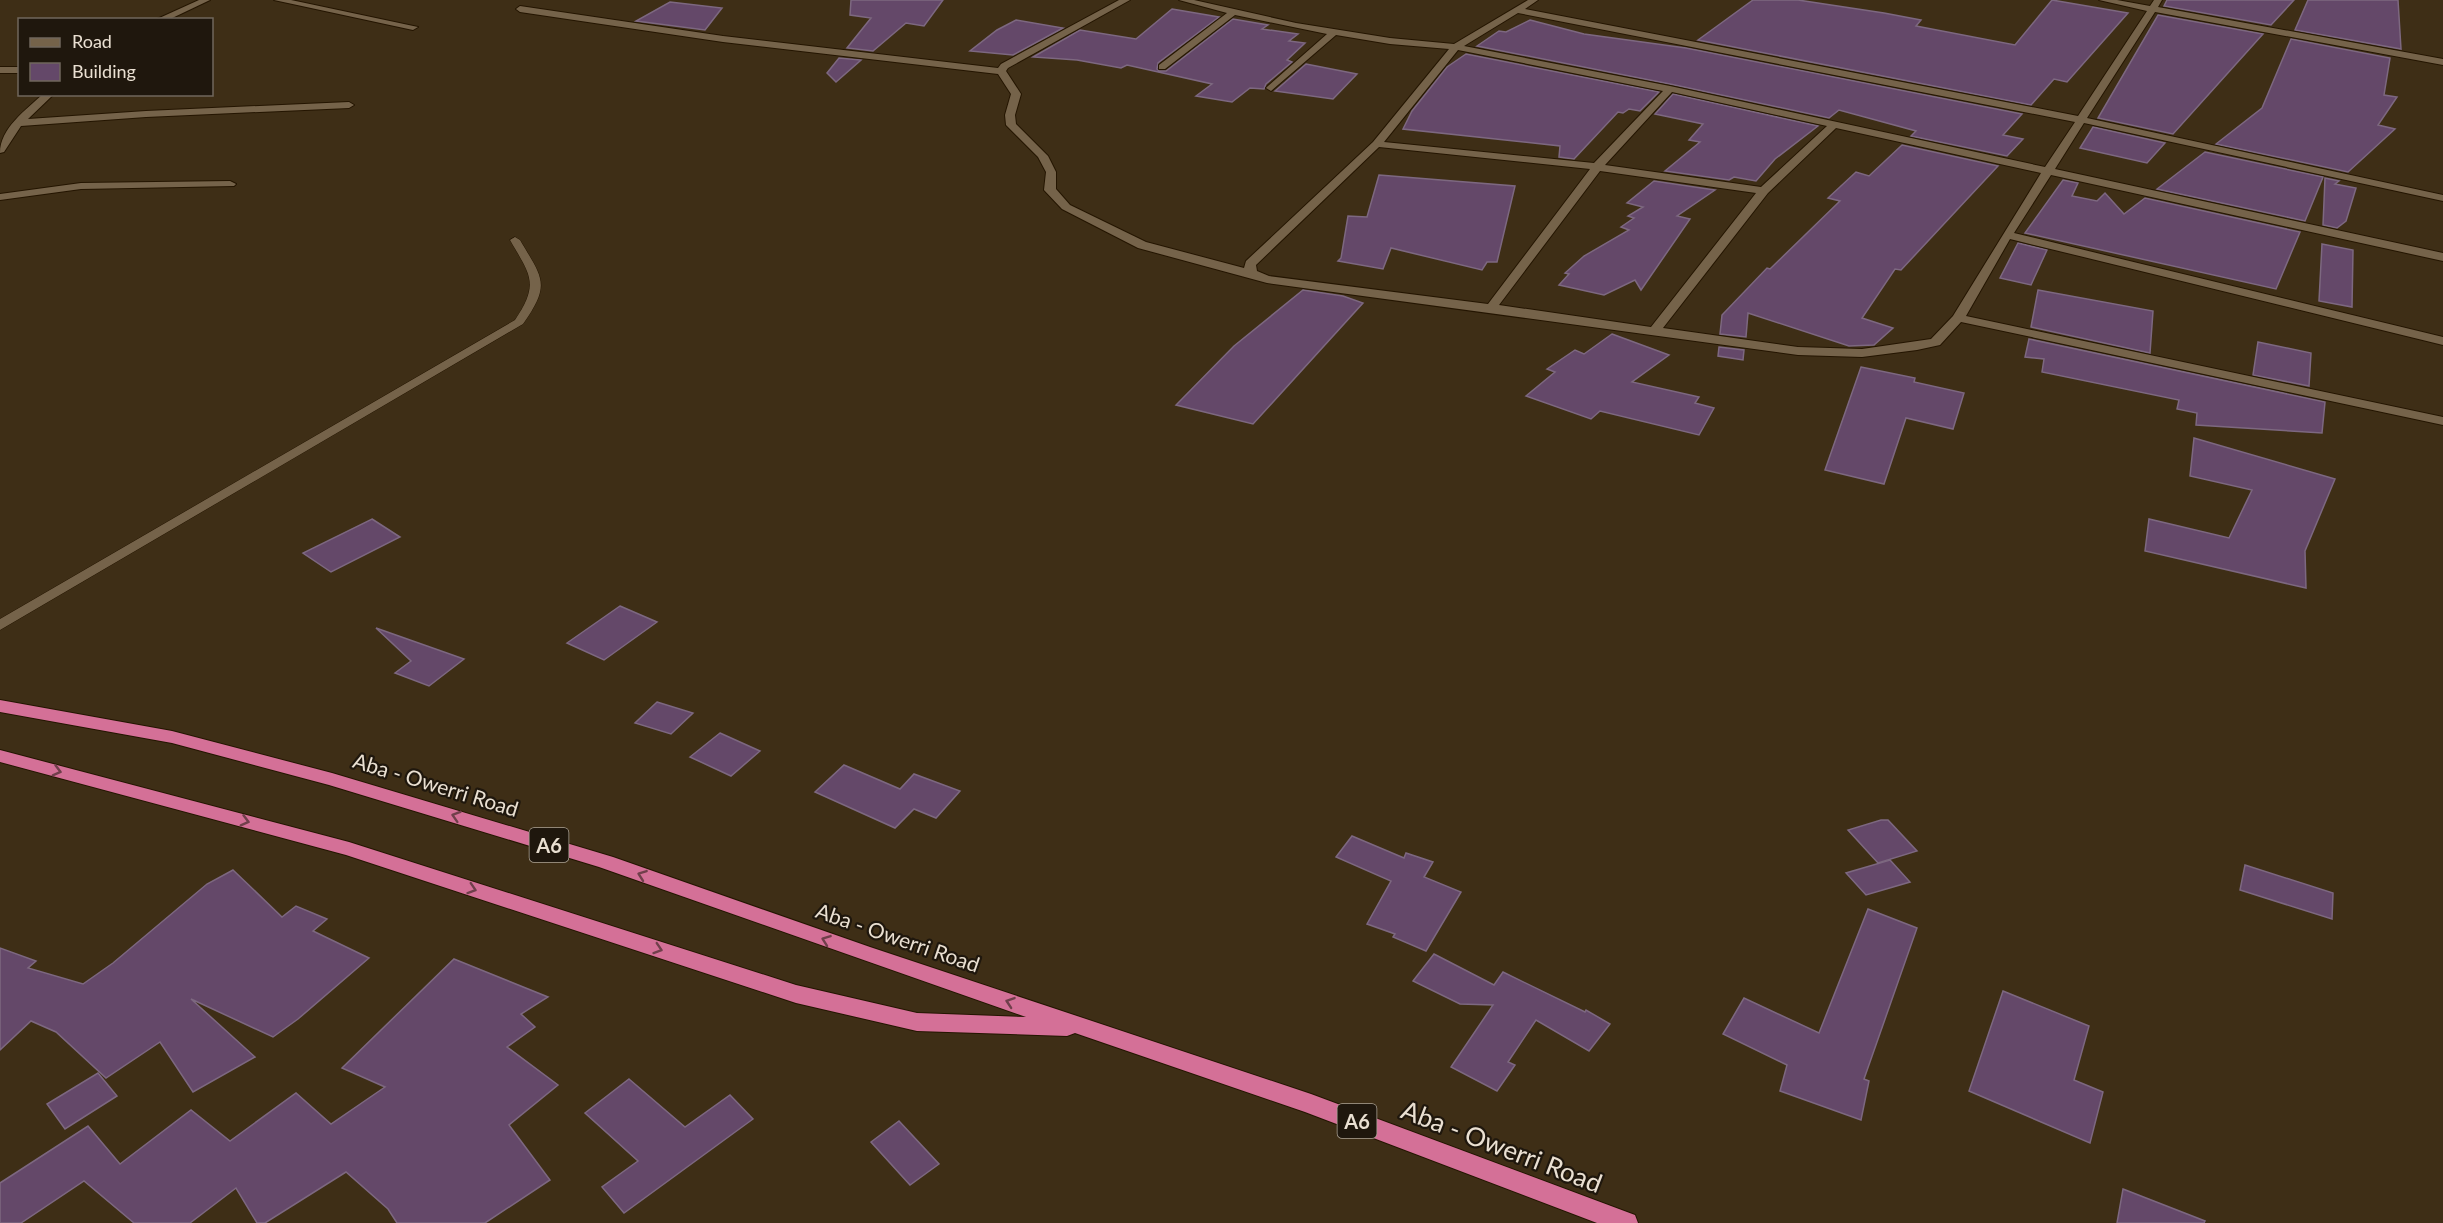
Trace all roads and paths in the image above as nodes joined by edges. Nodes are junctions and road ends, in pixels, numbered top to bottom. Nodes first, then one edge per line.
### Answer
1 (206, 0) edge
2 (278, 0) edge
3 (1126, 0) edge
4 (1183, 0) edge
5 (1534, 0) edge
6 (2103, 0) edge
7 (2156, 4) edge
8 (520, 9) dead end
9 (1516, 10) junction
10 (1233, 12) junction
11 (164, 18) edge
12 (413, 27) dead end
13 (1334, 32) junction
14 (1456, 47) junction
15 (2443, 62) edge
16 (1162, 67) dead end
17 (0, 70) edge
18 (18, 70) edge
19 (1001, 71) junction
20 (1270, 88) dead end
21 (1670, 89) junction
22 (47, 96) edge
23 (349, 105) dead end
24 (2082, 120) junction
25 (18, 123) junction
26 (1834, 125) junction
27 (1377, 144) junction
28 (0, 150) edge
29 (1597, 167) junction
30 (2048, 171) junction
31 (230, 184) dead end
32 (1764, 191) junction
33 (0, 197) edge
34 (2443, 198) edge
35 (2007, 235) junction
36 (514, 240) dead end
37 (2443, 257) edge
38 (1251, 273) junction
39 (1491, 308) junction
40 (1958, 318) junction
41 (1654, 331) junction
42 (2443, 341) edge
43 (2443, 421) edge
44 (0, 625) edge
45 (0, 706) edge
46 (0, 756) edge
47 (1086, 1028) junction
48 (1626, 1223) edge

1 - 11 street
2 - 12 street
3 - 19 street
4 - 10 street
5 - 9 street
6 - 7 street
7 - 15 street
7 - 24 street
8 - 19 street
9 - 14 street
9 - 24 street
10 - 13 street
10 - 16 street
13 - 14 street
13 - 20 street
14 - 21 street
14 - 27 street
17 - 18 street
19 - 38 street
21 - 26 street
21 - 29 street
22 - 25 street
23 - 25 street
24 - 30 street
24 - 34 street
25 - 28 street
26 - 30 street
26 - 32 street
27 - 29 street
27 - 38 street
29 - 32 street
29 - 39 street
30 - 35 street
30 - 37 street
31 - 33 street
32 - 41 street
35 - 40 street
35 - 42 street
36 - 44 lane
38 - 39 street
39 - 41 street
40 - 41 street
40 - 43 street
47 -> 45 highway, Aba - Owerri Road / A6
46 -> 47 highway, Aba - Owerri Road / A6
47 - 48 highway, Aba - Owerri Road / A6

